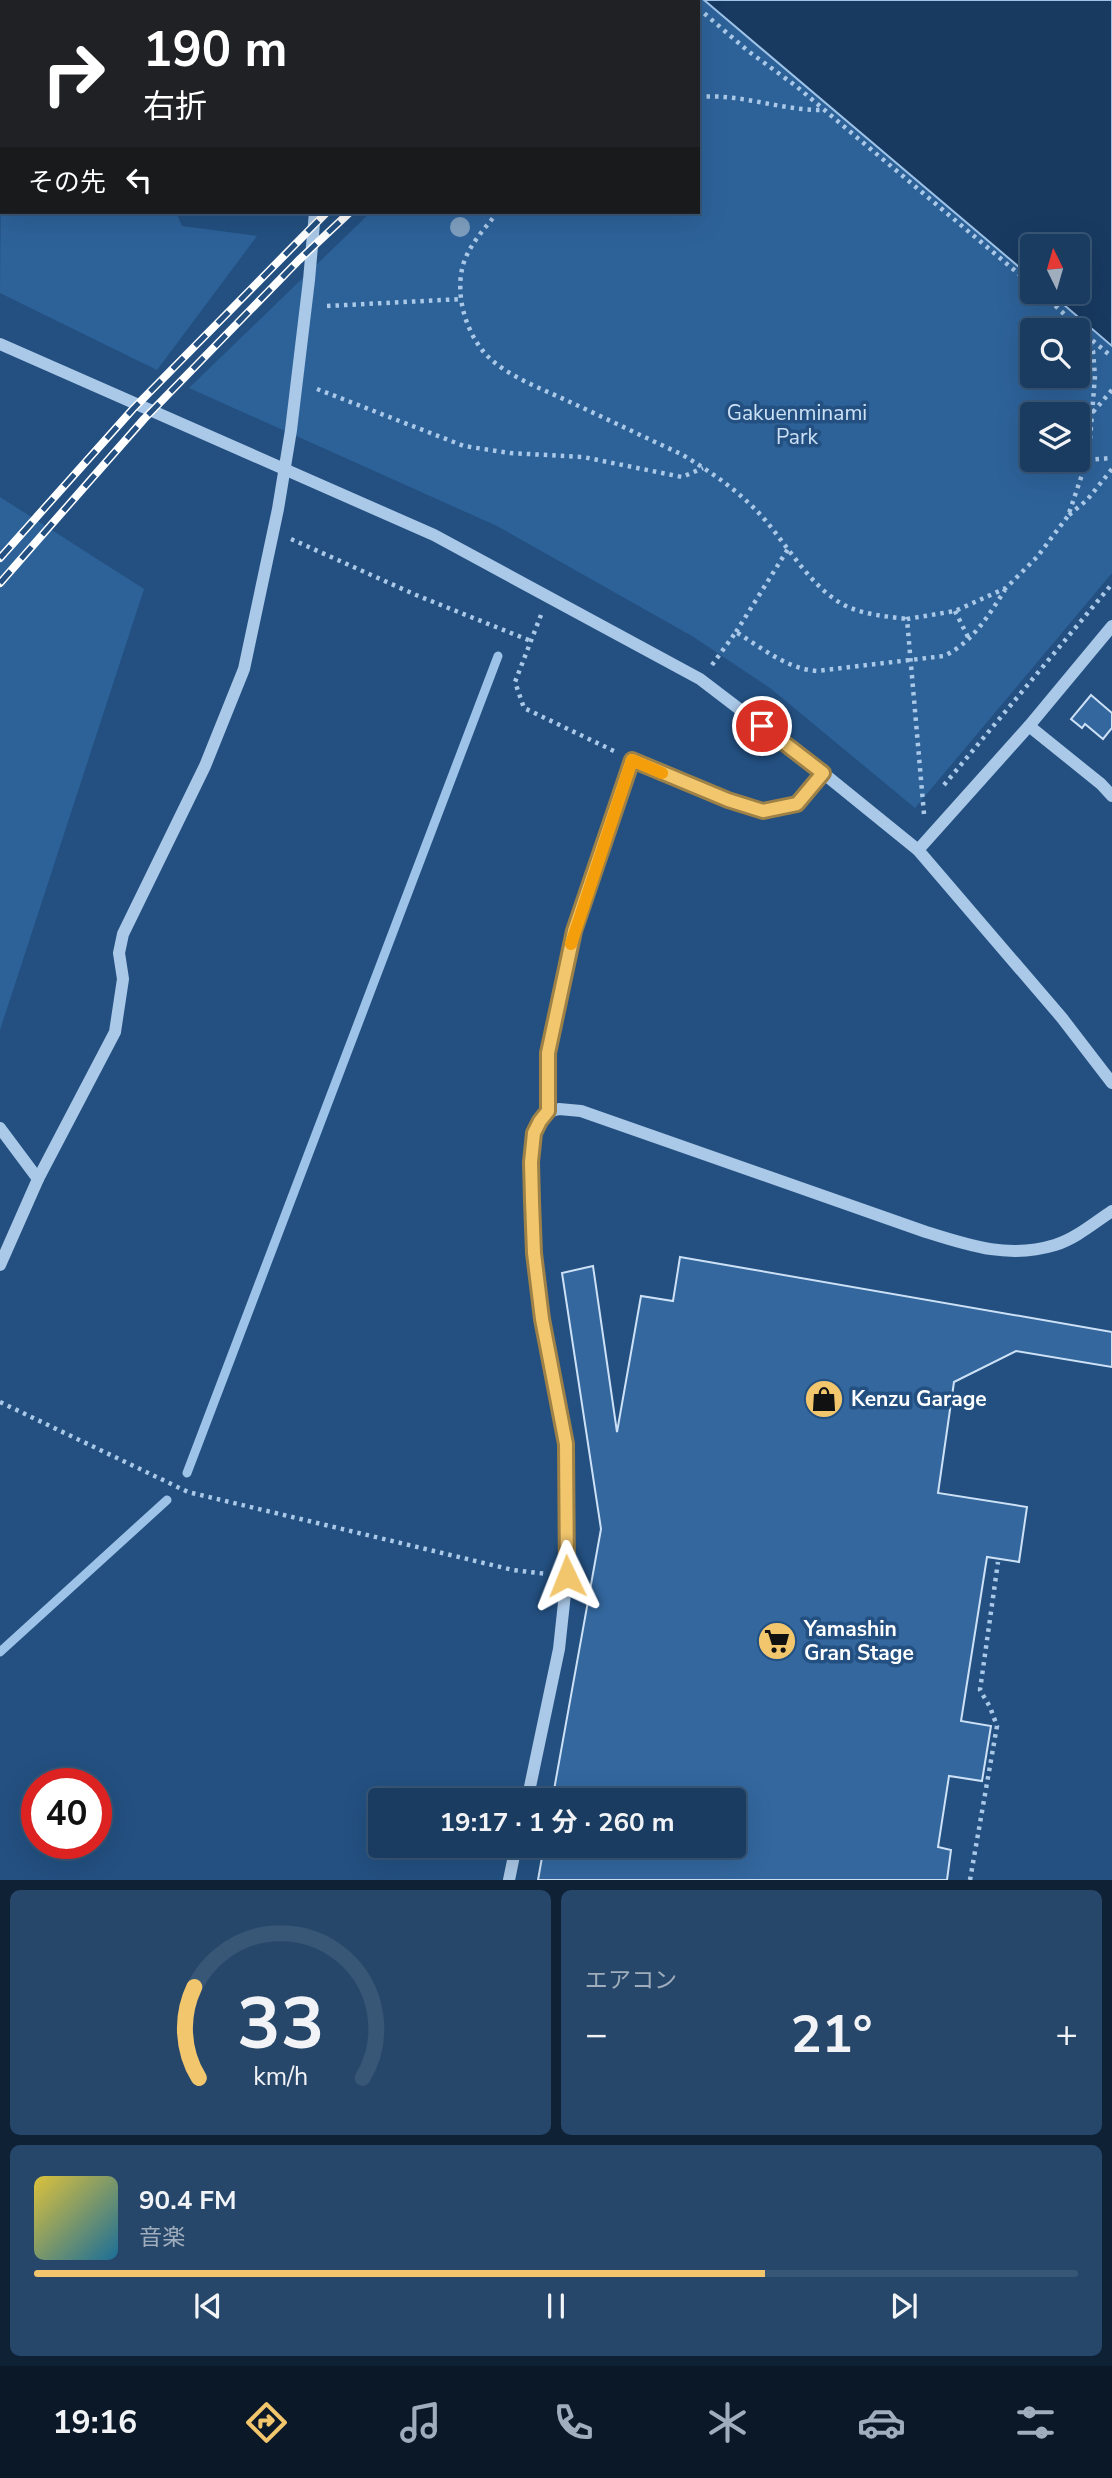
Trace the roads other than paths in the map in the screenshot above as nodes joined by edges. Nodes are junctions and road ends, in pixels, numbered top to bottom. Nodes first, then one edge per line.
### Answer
1 (314, 214) edge
2 (0, 344) edge
3 (285, 469) junction
4 (1112, 626) edge
5 (1029, 726) junction
6 (823, 773) junction
7 (1112, 796) edge
8 (918, 850) junction
9 (1112, 1083) edge
10 (548, 1111) junction
11 (0, 1128) edge
12 (38, 1180) junction
13 (1112, 1211) edge
14 (0, 1265) edge
15 (530, 1788) edge
16 (514, 1858) edge
17 (509, 1880) edge

1 - 3 street
2 - 3 street
3 - 6 street
3 - 12 street
4 - 5 street
5 - 7 street
5 - 8 street
6 - 8 street
6 - 10 street
8 - 9 street
10 - 13 street
10 - 15 street
11 - 12 street
12 - 14 street
16 - 17 street

